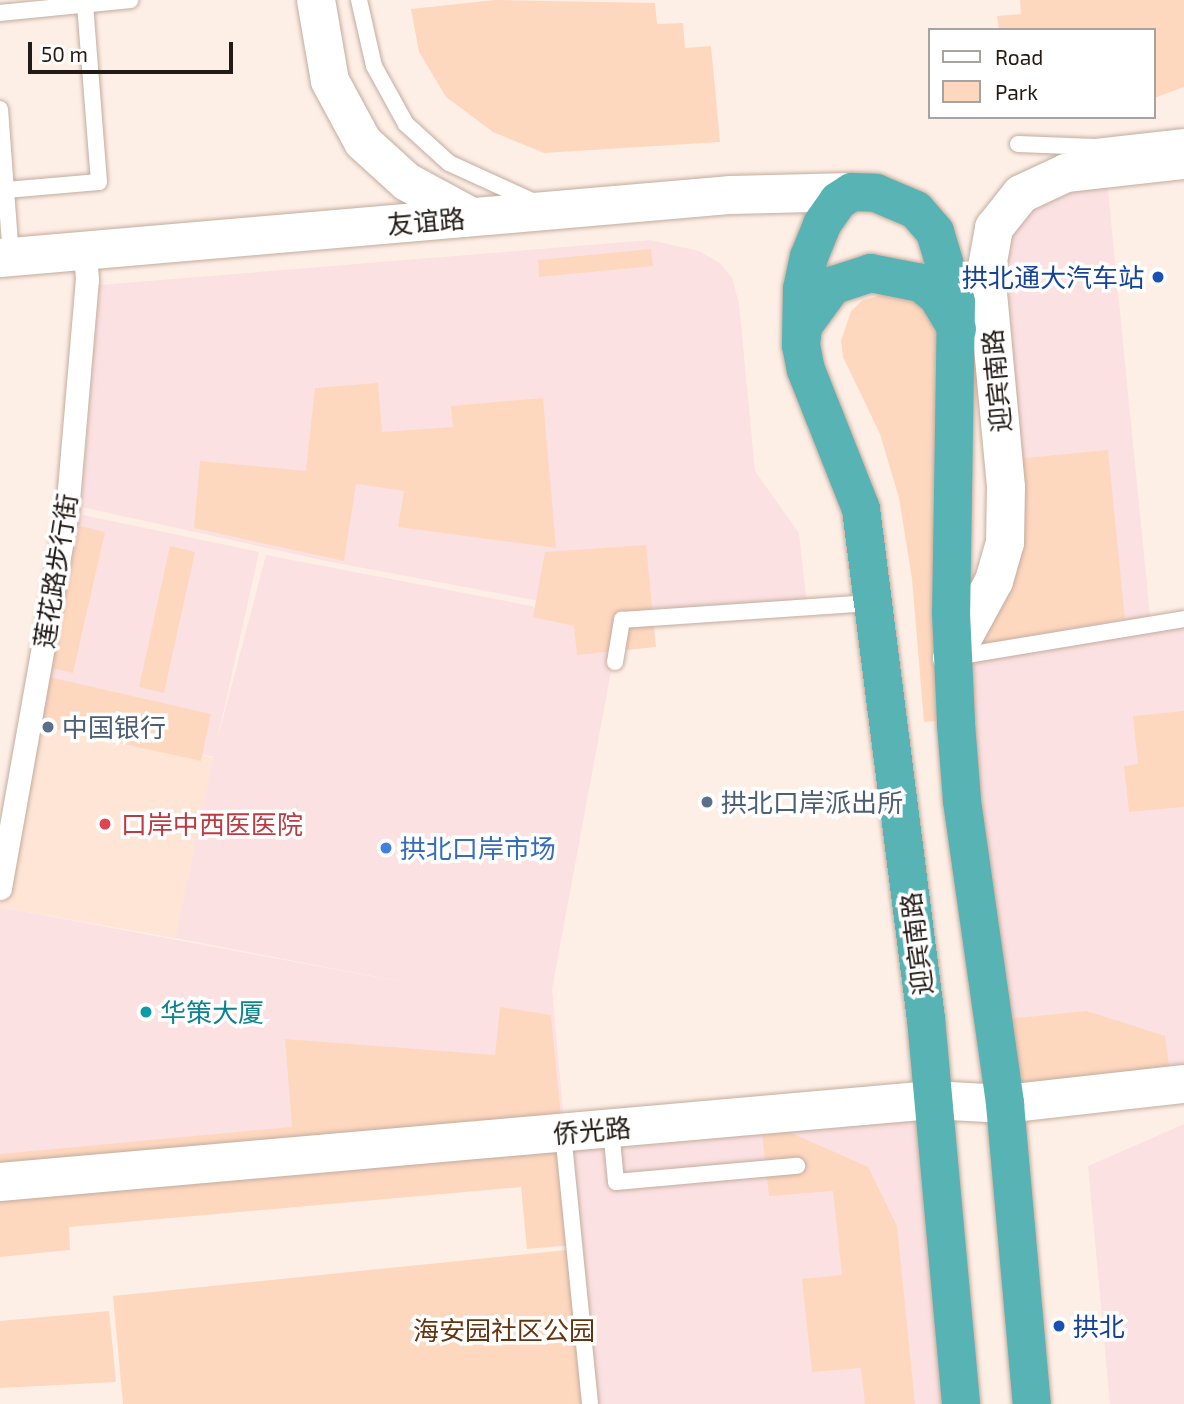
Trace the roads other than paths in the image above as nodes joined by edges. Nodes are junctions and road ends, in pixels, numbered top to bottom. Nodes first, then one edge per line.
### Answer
1 (130, 0) edge
2 (316, 0) edge
3 (359, 0) edge
4 (85, 5) junction
5 (0, 13) edge
6 (0, 109) edge
7 (1184, 137) edge
8 (1018, 144) dead end
9 (1184, 160) edge
10 (3, 190) edge
11 (852, 192) junction
12 (556, 208) junction
13 (470, 216) junction
14 (85, 251) junction
15 (5, 258) edge
16 (958, 331) junction
17 (802, 335) junction
18 (875, 603) junction
19 (1184, 619) edge
20 (952, 658) junction
21 (615, 662) dead end
22 (0, 888) edge
23 (1184, 1084) edge
24 (931, 1100) junction
25 (1005, 1104) junction
26 (611, 1129) junction
27 (563, 1133) junction
28 (797, 1166) dead end
29 (0, 1182) edge
30 (590, 1404) edge
31 (961, 1404) edge
32 (1032, 1404) edge

1 - 4 lane
2 - 13 street
3 - 12 lane
4 - 5 lane
4 - 10 lane
6 - 10 lane
7 - 8 lane
9 - 20 street, 迎宾南路
10 - 15 lane
11 - 12 street, 友谊路
11 - 16 highway, 迎宾南路
11 - 17 highway, 迎宾南路
12 - 13 street, 友谊路
13 - 14 street, 友谊路
14 - 15 street, 友谊路
14 - 22 street, 莲花路步行街
16 - 17 highway
16 - 20 highway, 迎宾南路
17 - 18 highway, 迎宾南路
18 - 21 lane
18 - 24 highway, 迎宾南路
19 - 20 lane
20 - 25 highway, 迎宾南路
23 - 25 street, 侨光路
24 - 25 street, 侨光路
24 - 26 street, 侨光路
24 - 31 highway, 迎宾南路
25 - 32 highway, 迎宾南路
26 - 27 street, 侨光路
26 - 28 lane
27 - 29 street, 侨光路
27 - 30 lane

